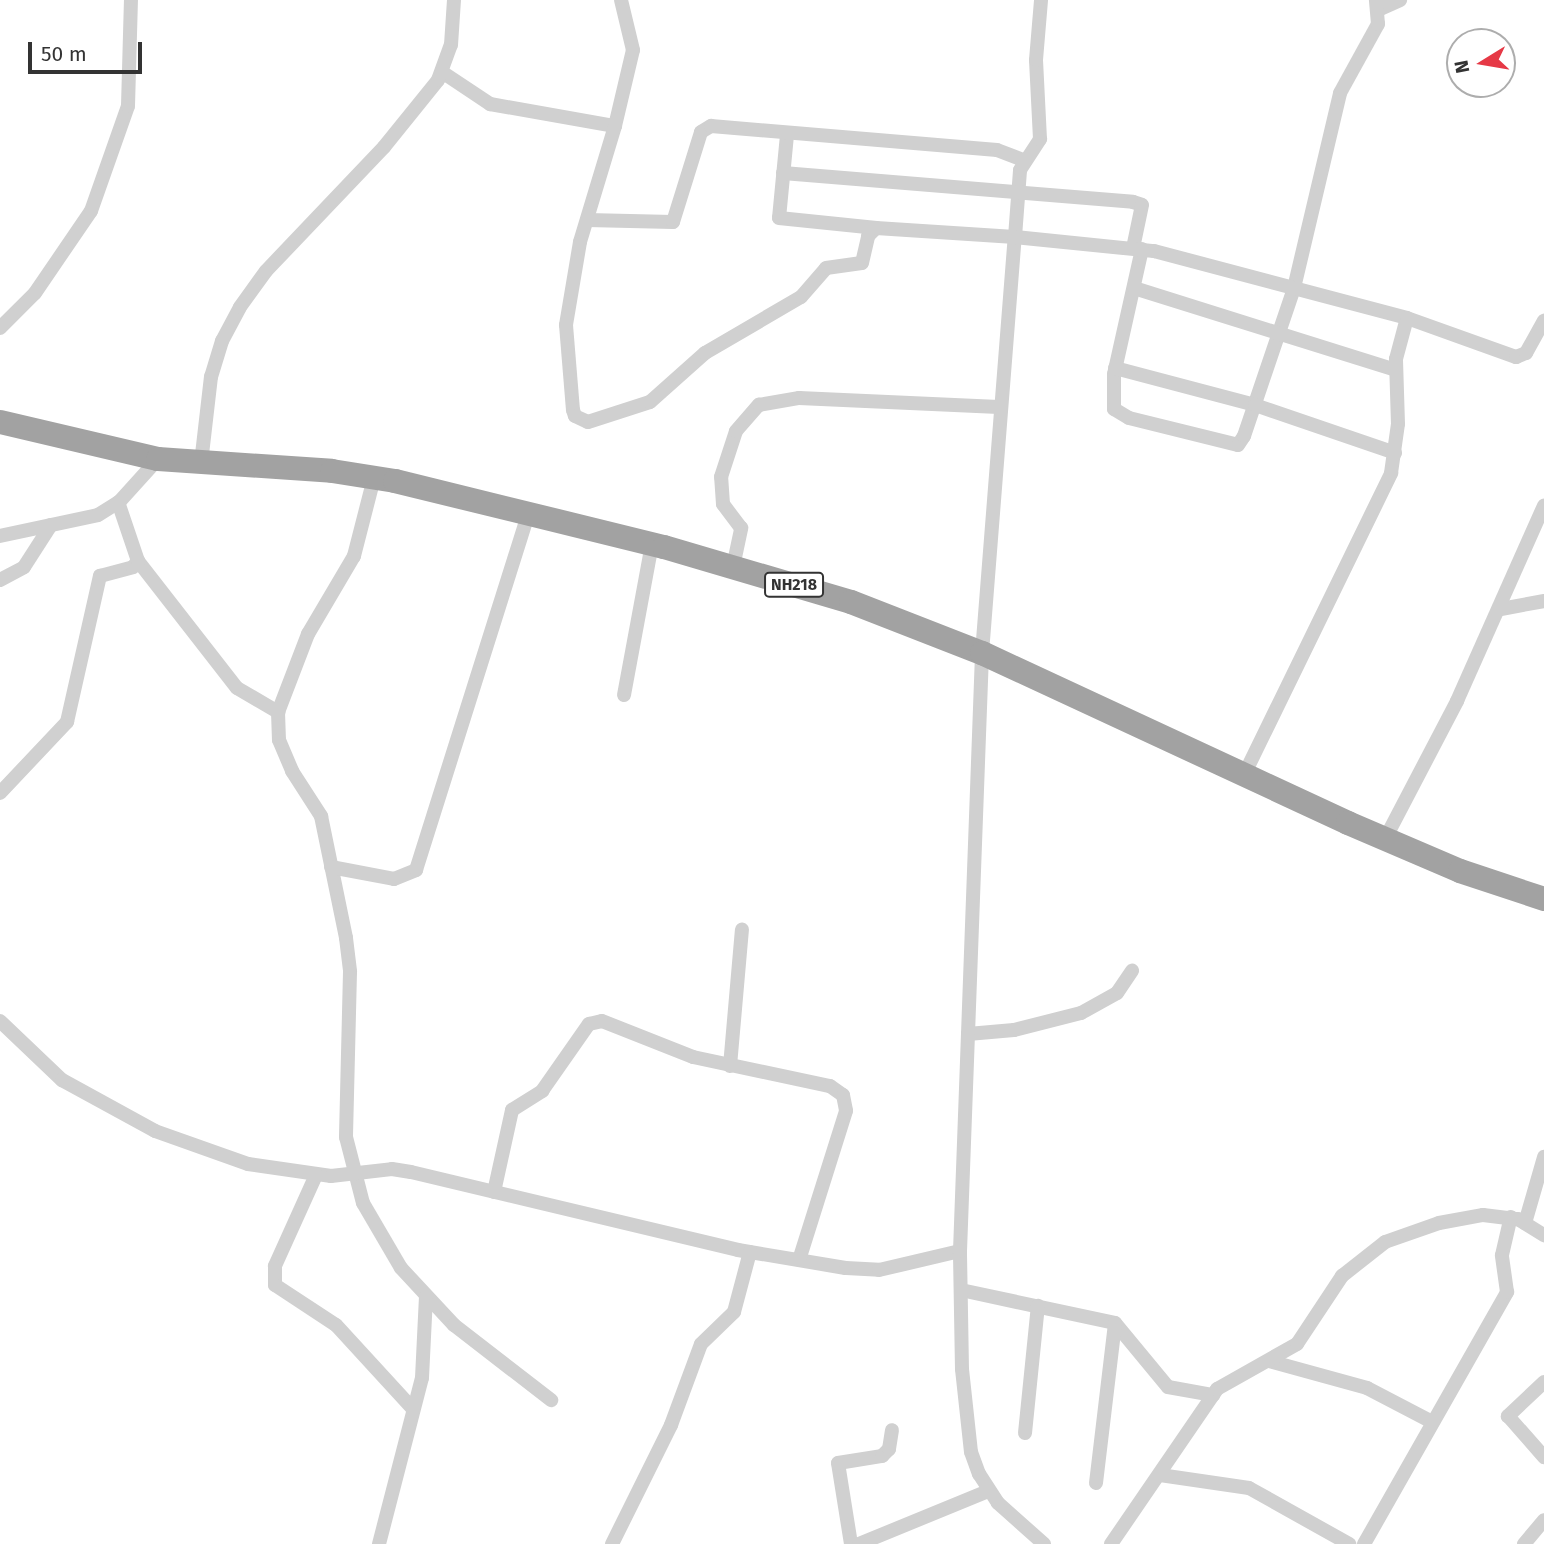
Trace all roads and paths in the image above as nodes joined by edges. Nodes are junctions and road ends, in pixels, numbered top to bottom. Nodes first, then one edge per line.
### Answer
1 (131, 0) edge
2 (454, 0) edge
3 (621, 0) edge
4 (1041, 0) edge
5 (1400, 0) edge
6 (1378, 5) edge
7 (442, 72) junction
8 (615, 126) junction
9 (787, 135) junction
10 (1025, 161) junction
11 (783, 173) junction
12 (1018, 194) junction
13 (587, 220) junction
14 (876, 228) junction
15 (1015, 237) junction
16 (1138, 248) junction
17 (1134, 288) junction
18 (1294, 288) junction
19 (1407, 318) junction
20 (1544, 321) edge
21 (0, 328) edge
22 (1279, 332) junction
23 (1115, 368) junction
24 (1395, 370) junction
25 (1255, 405) junction
26 (999, 407) junction
27 (0, 422) edge
28 (1395, 453) junction
29 (158, 459) junction
30 (201, 463) junction
31 (374, 478) junction
32 (118, 502) junction
33 (1544, 506) edge
34 (529, 512) junction
35 (51, 525) junction
36 (0, 536) edge
37 (652, 544) junction
38 (138, 561) junction
39 (733, 567) junction
40 (0, 580) edge
41 (1544, 601) edge
42 (1501, 608) junction
43 (982, 653) junction
44 (624, 695) dead end
45 (278, 712) junction
46 (1244, 775) junction
47 (0, 793) edge
48 (1385, 839) junction
49 (331, 867) junction
50 (1544, 899) edge
51 (742, 930) dead end
52 (1132, 971) dead end
53 (0, 1021) edge
54 (968, 1034) junction
55 (730, 1066) junction
56 (1544, 1157) edge
57 (316, 1175) junction
58 (354, 1176) junction
59 (494, 1192) junction
60 (1511, 1217) junction
61 (1525, 1223) junction
62 (1544, 1236) edge
63 (960, 1251) junction
64 (750, 1252) junction
65 (799, 1260) junction
66 (961, 1290) junction
67 (426, 1297) junction
68 (1038, 1306) junction
69 (1115, 1323) junction
70 (1269, 1361) junction
71 (1544, 1382) edge
72 (1213, 1395) junction
73 (551, 1400) dead end
74 (413, 1409) junction
75 (1432, 1422) junction
76 (892, 1430) dead end
77 (1025, 1433) dead end
78 (1544, 1457) edge
79 (1160, 1475) junction
80 (1096, 1483) dead end
81 (988, 1491) junction
82 (1544, 1520) edge
83 (379, 1544) edge
84 (612, 1544) edge
85 (851, 1544) edge
86 (859, 1544) edge
87 (1044, 1544) edge
88 (1111, 1544) edge
89 (1349, 1544) edge
90 (1364, 1544) edge
91 (1524, 1544) edge

1 - 21 street
2 - 7 street
3 - 8 street
4 - 10 street
5 - 6 street
6 - 18 street
7 - 8 street
7 - 30 street
8 - 13 street
9 - 10 street
9 - 11 street
9 - 13 street
10 - 12 street
11 - 12 street
11 - 14 street
12 - 15 street
12 - 16 street
13 - 14 street
14 - 15 street
15 - 16 street
15 - 26 street
16 - 17 street
16 - 18 street
17 - 22 street
17 - 23 street
18 - 19 street
18 - 22 street
19 - 20 street
19 - 24 street
22 - 24 street
22 - 25 street
23 - 25 street
23 - 25 street
24 - 28 street
25 - 28 street
26 - 39 street
26 - 43 street
27 - 29 highway, NH218
28 - 46 street
29 - 30 highway, NH218
29 - 32 street
30 - 31 highway, NH218
31 - 34 highway, NH218
31 - 45 street
32 - 35 street
32 - 38 street
33 - 42 street
34 - 37 highway, NH218
34 - 49 street
35 - 36 street
35 - 40 street
37 - 39 highway, NH218
37 - 44 street
38 - 45 street
38 - 47 street
39 - 43 highway, NH218
41 - 42 street
42 - 48 street
43 - 46 highway, NH218
43 - 54 street
45 - 49 street
46 - 48 highway, NH218
48 - 50 highway, NH218
49 - 58 street
51 - 55 street
52 - 54 street
53 - 57 street
54 - 63 street
55 - 59 street
55 - 65 street
56 - 61 street
57 - 58 street
57 - 74 street
58 - 59 street
58 - 67 street
59 - 64 street
60 - 61 street
60 - 70 street
60 - 75 street
61 - 62 street
63 - 65 street
63 - 66 street
64 - 65 street
64 - 84 street
66 - 68 street
66 - 81 street
67 - 73 street
67 - 74 street
68 - 69 street
68 - 77 street
69 - 72 street
69 - 80 street
70 - 72 street
70 - 75 street
71 - 78 street
72 - 79 street
74 - 83 street
75 - 90 street
76 - 85 street
79 - 88 street
79 - 89 street
81 - 86 street
81 - 87 street
82 - 91 street

